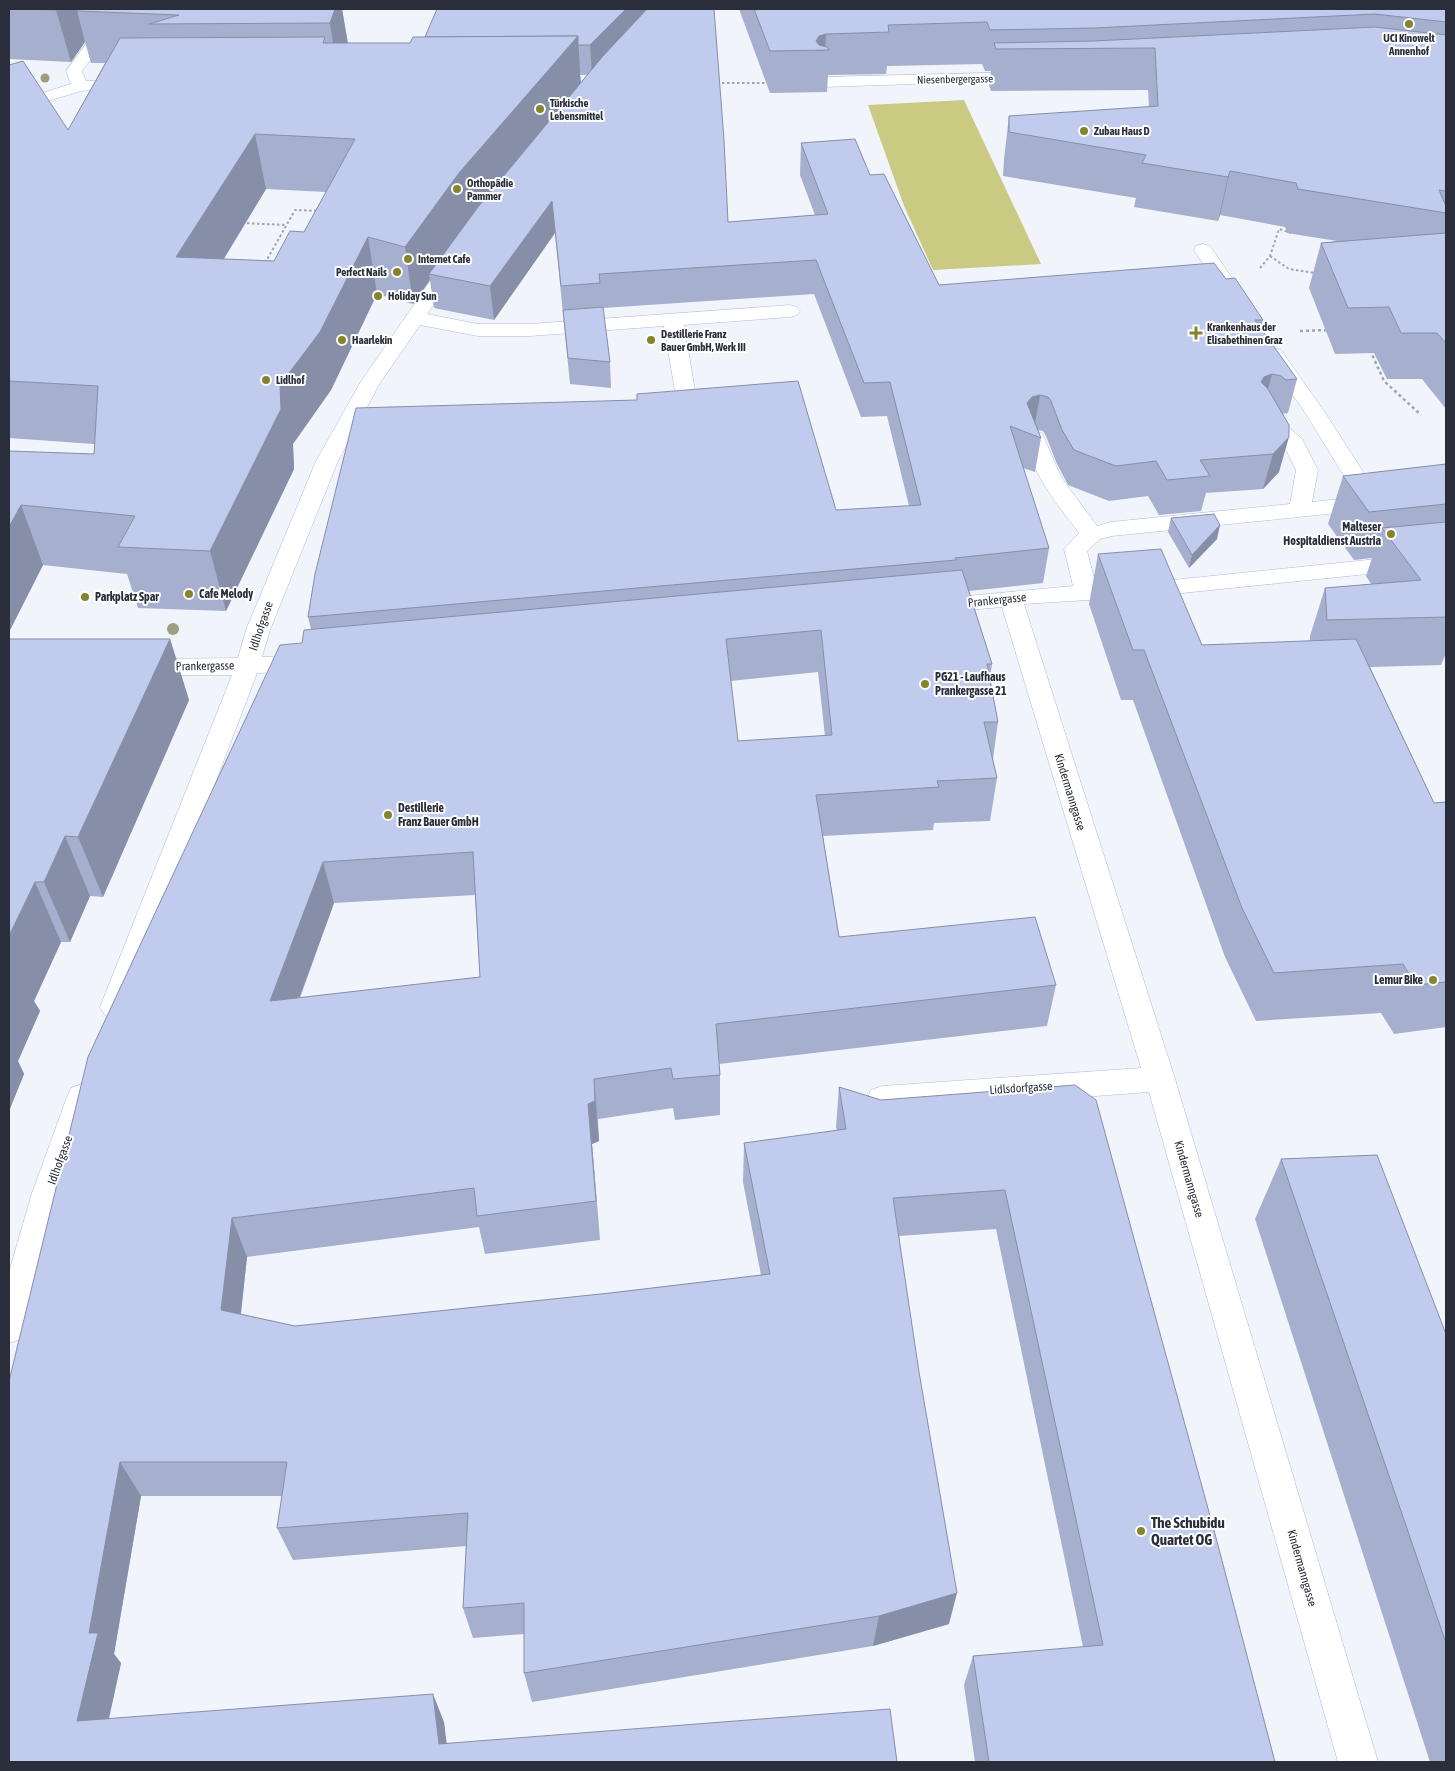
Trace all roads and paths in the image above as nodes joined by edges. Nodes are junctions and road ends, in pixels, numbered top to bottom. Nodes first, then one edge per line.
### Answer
1 (120, 9) edge
2 (1040, 77) dead end
3 (824, 82) joint
4 (708, 83) edge
5 (142, 84) edge
6 (80, 86) junction
7 (9, 108) edge
8 (320, 211) edge
9 (239, 223) dead end
10 (286, 226) junction
11 (1279, 229) dead end
12 (1298, 234) dead end
13 (462, 249) edge
14 (1203, 250) dead end
15 (1270, 256) dead end
16 (262, 267) edge
17 (1316, 273) dead end
18 (790, 311) dead end
19 (1244, 311) edge
20 (415, 318) junction
21 (673, 320) junction
22 (1331, 330) dead end
23 (1260, 333) joint
24 (1367, 344) edge
25 (688, 409) edge
26 (1421, 415) dead end
27 (1264, 416) edge
28 (1035, 437) edge
29 (1446, 495) edge
30 (1372, 502) junction
31 (1300, 510) junction
32 (1092, 534) junction
33 (1137, 548) junction
34 (1446, 560) edge
35 (1153, 589) junction
36 (1086, 592) junction
37 (1011, 599) junction
38 (912, 608) edge
39 (331, 662) edge
40 (248, 665) junction
41 (125, 667) edge
42 (106, 1031) edge
43 (93, 1067) edge
44 (1160, 1079) junction
45 (882, 1099) edge
46 (9, 1328) edge
47 (1358, 1762) edge

1 - 6 street
2 - 3 street, Niesenbergergasse
3 - 4 path
5 - 6 street
6 - 7 street
8 - 10 path
9 - 10 path
10 - 16 path
11 - 12 path
13 - 20 street, Idlhofgasse
14 - 19 street
15 - 17 path
18 - 21 street
20 - 21 street
20 - 40 street, Idlhofgasse
21 - 25 street
22 - 23 path
23 - 30 street
24 - 26 path
27 - 31 street
28 - 32 street
29 - 30 street
30 - 31 street
31 - 33 street
32 - 33 street
32 - 36 street
33 - 35 street
34 - 35 street, Prankergasse
35 - 36 street, Prankergasse
36 - 37 street, Prankergasse
37 - 38 street, Prankergasse
37 - 44 street, Kindermanngasse
39 - 40 street, Prankergasse
40 - 41 street, Prankergasse
40 - 42 street, Idlhofgasse
43 - 46 street, Idlhofgasse
44 - 45 street, Lidlsdorfgasse
44 - 47 street, Kindermanngasse

